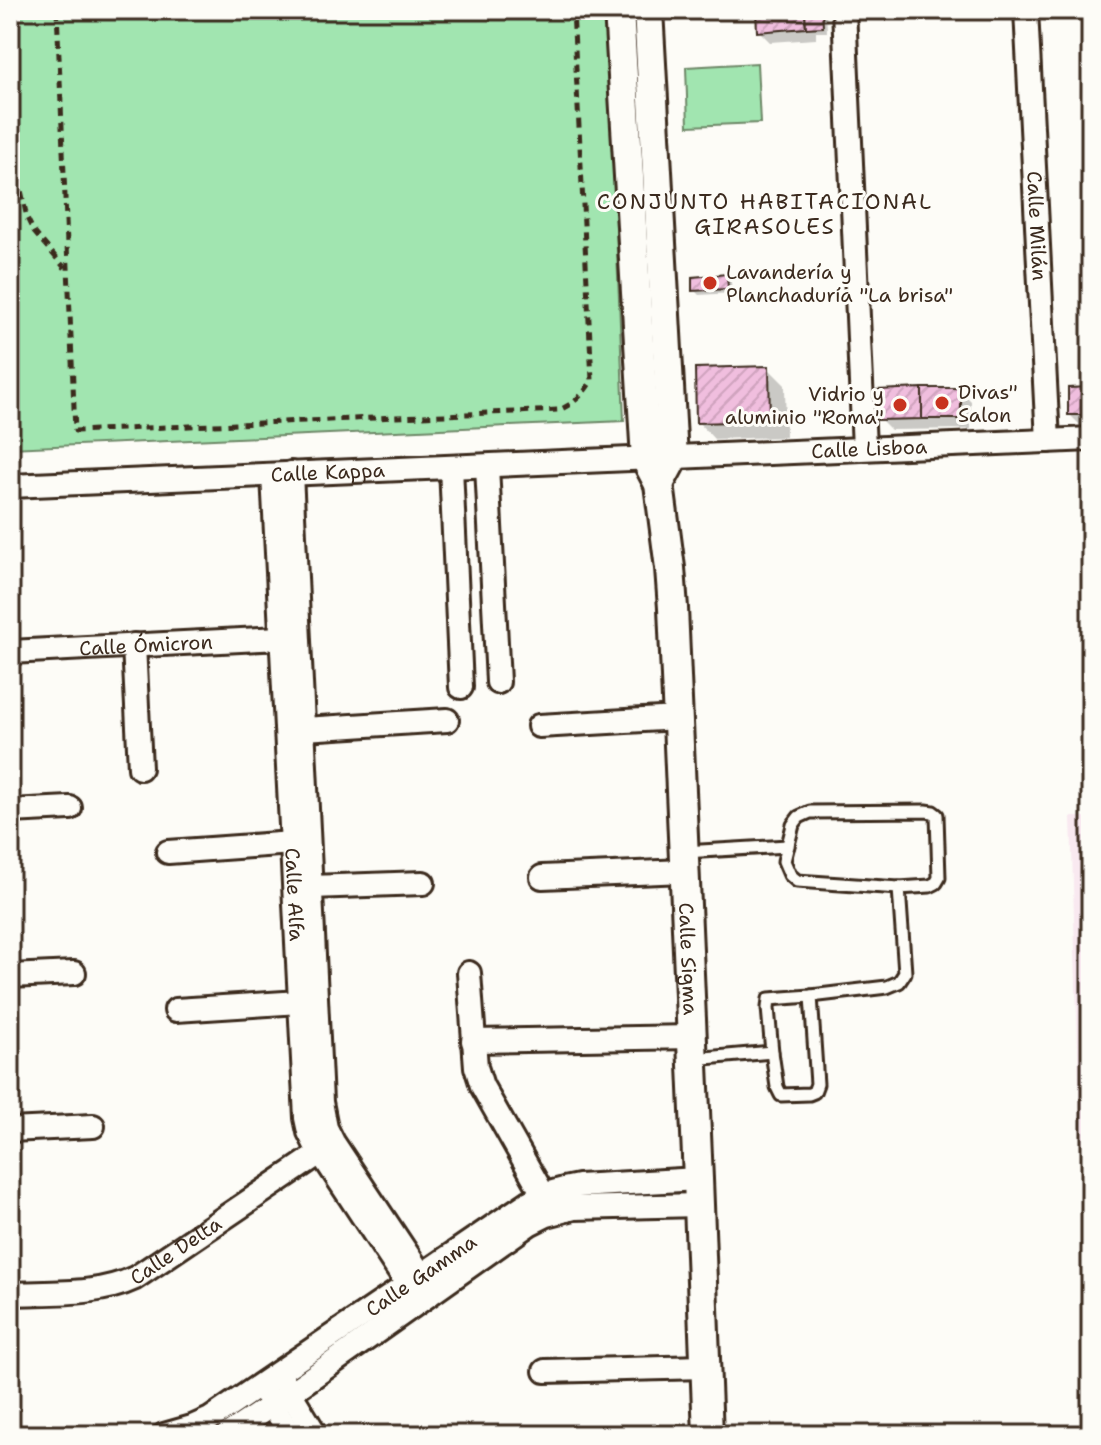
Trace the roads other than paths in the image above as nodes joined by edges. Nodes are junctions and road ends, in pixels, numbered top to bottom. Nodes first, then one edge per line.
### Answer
1 (619, 10) edge
2 (648, 10) edge
3 (844, 10) edge
4 (1026, 10) edge
5 (1091, 439) edge
6 (1048, 441) junction
7 (864, 448) junction
8 (659, 458) junction
9 (487, 466) junction
10 (451, 467) junction
11 (282, 474) junction
12 (10, 486) edge
13 (281, 638) junction
14 (134, 645) junction
15 (10, 652) edge
16 (498, 682) dead end
17 (461, 687) dead end
18 (678, 718) junction
19 (447, 720) dead end
20 (539, 726) dead end
21 (304, 729) junction
22 (140, 768) dead end
23 (298, 786) junction
24 (70, 808) dead end
25 (10, 811) edge
26 (292, 843) junction
27 (788, 846) junction
28 (168, 852) dead end
29 (684, 861) junction
30 (542, 877) dead end
31 (423, 883) dead end
32 (311, 887) junction
33 (899, 888) junction
34 (74, 973) dead end
35 (469, 973) dead end
36 (10, 976) edge
37 (811, 996) junction
38 (300, 1002) junction
39 (176, 1010) dead end
40 (473, 1041) junction
41 (692, 1048) junction
42 (772, 1052) junction
43 (93, 1126) dead end
44 (10, 1130) edge
45 (320, 1153) junction
46 (699, 1192) junction
47 (543, 1194) junction
48 (415, 1281) junction
49 (10, 1294) edge
50 (705, 1367) junction
51 (545, 1371) dead end
52 (269, 1379) junction
53 (282, 1399) junction
54 (164, 1435) edge
55 (227, 1435) edge
56 (291, 1435) edge
57 (316, 1435) edge
58 (708, 1435) edge

1 - 8 street
2 - 8 street
3 - 7 street
4 - 6 street, Calle Milán
5 - 6 street, Calle Lisboa
6 - 7 street, Calle Lisboa
7 - 8 street, Calle Lisboa
8 - 9 street, Calle Kappa
8 - 18 street, Calle Sigma
9 - 10 street, Calle Kappa
9 - 16 street
10 - 11 street, Calle Kappa
10 - 17 street
11 - 12 street, Calle Kappa
11 - 13 street, Calle Alfa
11 - 21 street, Calle Alfa
13 - 14 street, Calle Ómicron
13 - 23 street, Calle Alfa
14 - 15 street, Calle Ómicron
14 - 22 street
18 - 20 street
18 - 29 street, Calle Sigma
19 - 21 street
21 - 23 street, Calle Alfa
23 - 26 street, Calle Alfa
23 - 32 street, Calle Alfa
24 - 25 street
26 - 28 street
26 - 38 street, Calle Alfa
27 - 29 lane
27 - 33 lane
27 - 33 lane
29 - 30 street
29 - 41 street, Calle Sigma
31 - 32 street
32 - 48 street, Calle Alfa
33 - 37 lane
34 - 36 street
35 - 40 street
37 - 42 lane
37 - 42 lane
38 - 39 street
38 - 45 street, Calle Alfa
40 - 41 street
40 - 47 street
41 - 42 lane
41 - 46 street, Calle Sigma
43 - 44 street
45 - 48 street, Calle Alfa
45 - 49 street, Calle Delta
46 - 47 street, Calle Gamma
46 - 50 street, Calle Sigma
46 - 53 street, Calle Gamma
47 - 48 street, Calle Gamma
48 - 52 street, Calle Gamma
50 - 51 street
50 - 58 street, Calle Sigma
52 - 53 street
52 - 54 street, Calle Gamma
53 - 55 street, Calle Gamma
53 - 56 street
53 - 57 street

